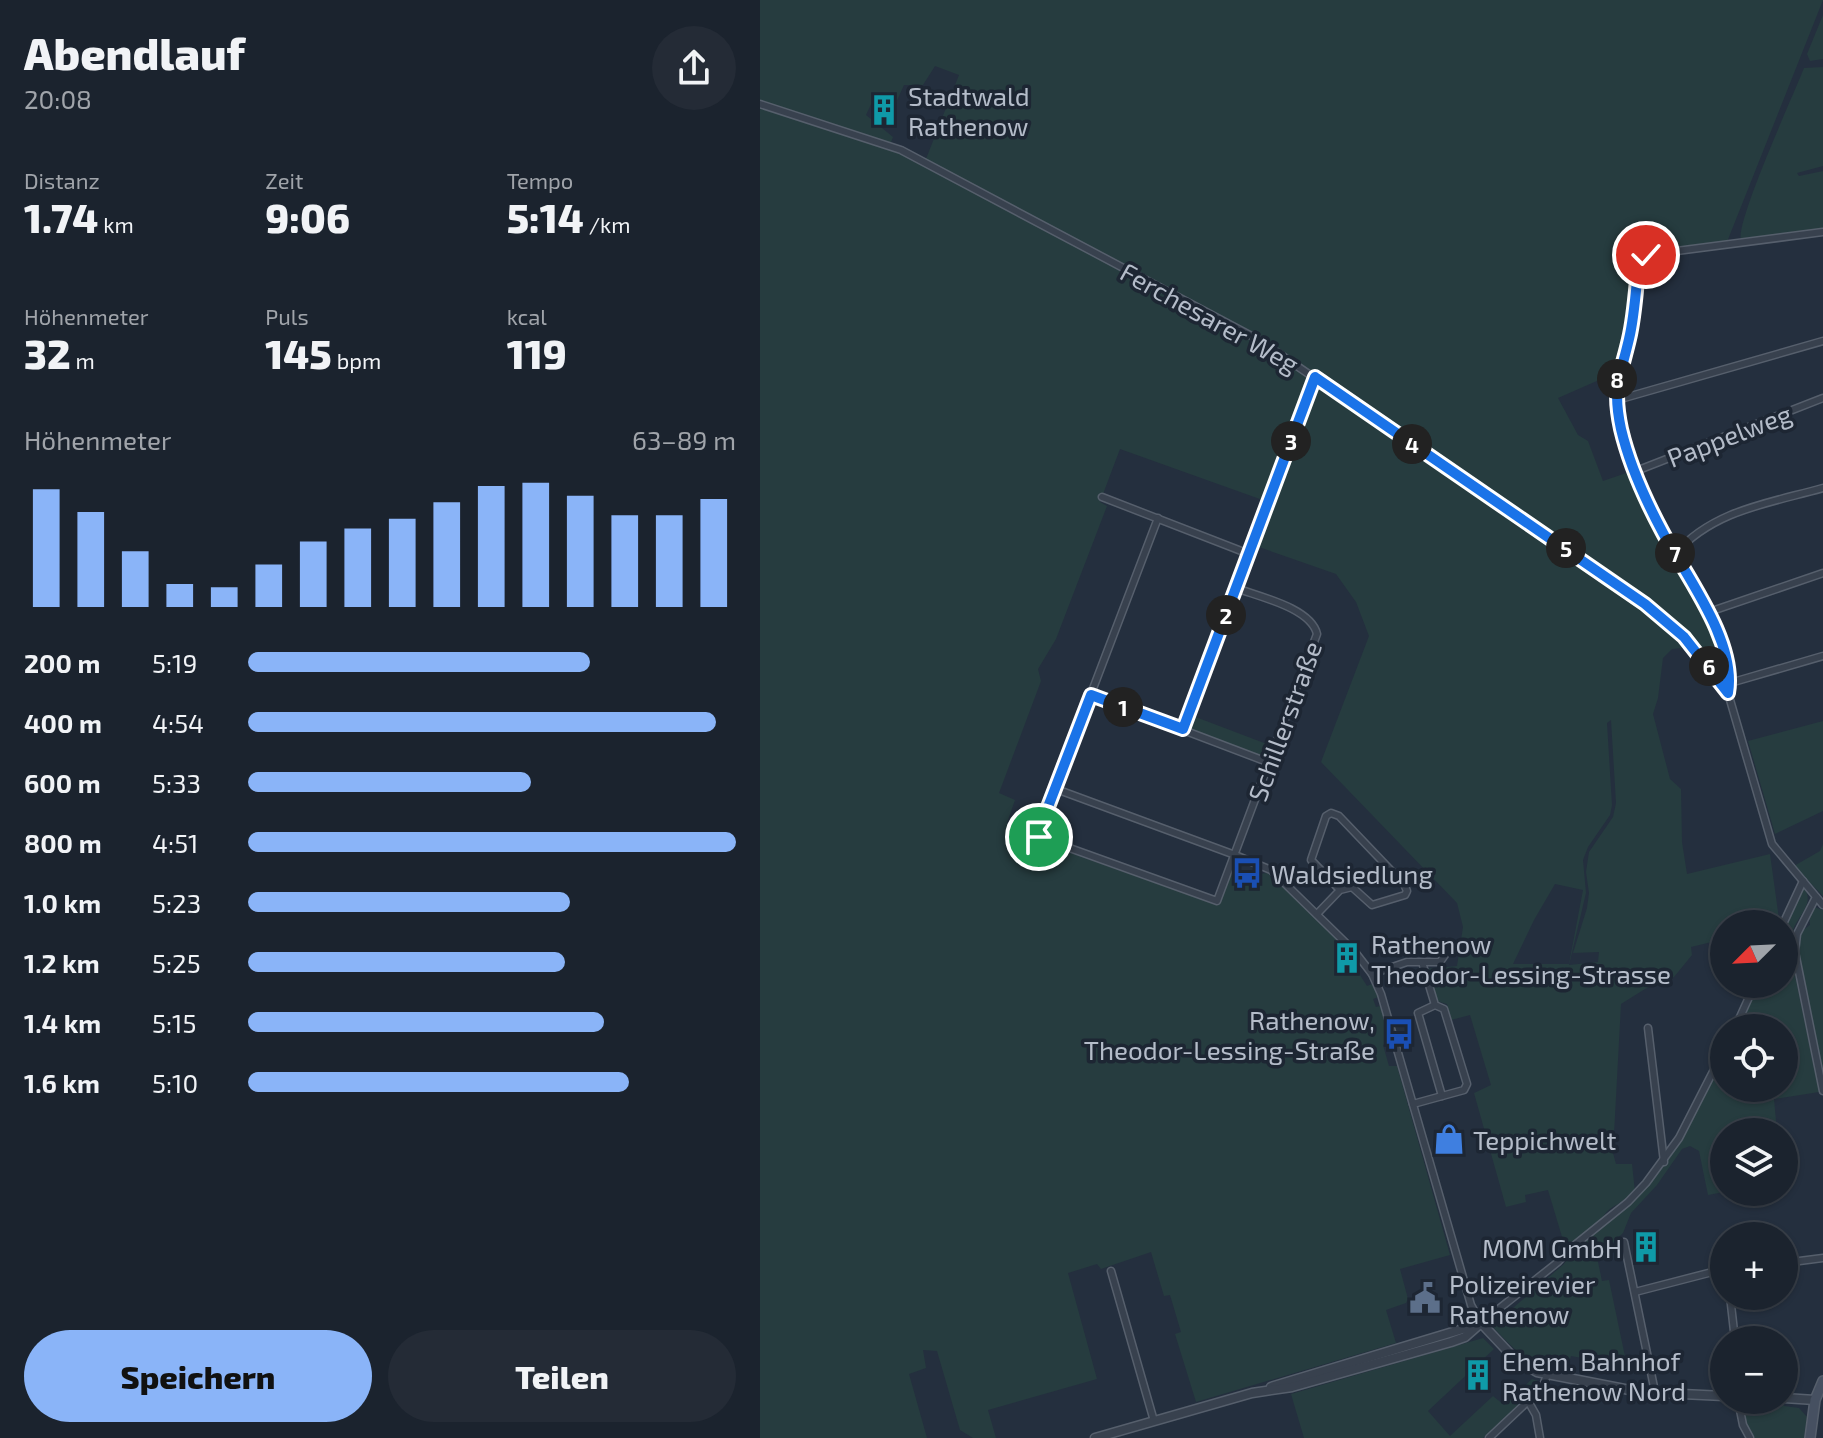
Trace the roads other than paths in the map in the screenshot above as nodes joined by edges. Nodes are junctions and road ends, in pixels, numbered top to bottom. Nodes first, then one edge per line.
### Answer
1 (760, 104) edge
2 (1823, 232) edge
3 (1823, 341) edge
4 (1315, 377) junction
5 (1823, 398) edge
6 (1617, 400) junction
7 (1636, 471) junction
8 (1823, 488) edge
9 (1102, 497) dead end
10 (1158, 518) junction
11 (1249, 554) junction
12 (1675, 554) junction
13 (1823, 573) edge
14 (1236, 588) junction
15 (1709, 612) junction
16 (1823, 656) edge
17 (1730, 683) junction
18 (1728, 693) junction
19 (1091, 695) junction
20 (1183, 729) junction
21 (1270, 763) junction
22 (1056, 789) junction
23 (1235, 855) junction
24 (1805, 883) junction
25 (1340, 890) junction
26 (1816, 897) junction
27 (1823, 905) edge
28 (1791, 910) edge
29 (1317, 914) junction
30 (1445, 955) dead end
31 (1422, 962) junction
32 (1372, 974) junction
33 (1435, 1005) junction
34 (1648, 1028) dead end
35 (1710, 1080) edge
36 (1823, 1091) edge
37 (1442, 1096) junction
38 (1413, 1104) junction
39 (1664, 1162) junction
40 (1624, 1242) dead end
41 (1823, 1258) edge
42 (1798, 1261) edge
43 (1111, 1271) dead end
44 (1710, 1273) edge
45 (1635, 1292) junction
46 (1481, 1323) junction
47 (1547, 1375) junction
48 (1823, 1381) edge
49 (1655, 1392) junction
50 (1710, 1395) edge
51 (1798, 1399) edge
52 (1819, 1400) edge
53 (1528, 1401) junction
54 (1741, 1414) edge
55 (1154, 1421) junction
56 (1095, 1438) edge
57 (1489, 1438) edge
58 (1540, 1438) edge
59 (1750, 1438) edge
60 (1810, 1438) edge

1 - 4 street, Ferchesarer Weg
2 - 6 street
3 - 6 street
4 - 11 street
4 - 18 street, Ferchesarer Weg
5 - 7 street, Pappelweg
6 - 7 street
7 - 12 street
8 - 12 street
9 - 10 street
10 - 11 street
10 - 19 street
11 - 14 street
12 - 15 street
13 - 15 street
14 - 20 street
14 - 21 street, Schillerstraße
15 - 17 street
16 - 17 street
17 - 18 street, Ferchesarer Weg
18 - 24 street, Ferchesarer Weg
19 - 20 street
19 - 22 street
20 - 21 street
21 - 23 street, Schillerstraße
22 - 23 street
22 - 23 street, Schillerstraße
23 - 29 street
24 - 26 street, Ferchesarer Weg
24 - 28 street
25 - 25 street
25 - 29 street
26 - 27 street, Ferchesarer Weg
26 - 36 street
29 - 32 street
30 - 31 street
31 - 32 street
31 - 33 street
32 - 38 street
33 - 37 street
33 - 37 street
34 - 39 street
35 - 39 street
37 - 38 street
38 - 46 street
39 - 46 street
40 - 45 street
41 - 42 street
43 - 55 street
44 - 45 street
45 - 49 street
46 - 47 street
46 - 55 street
47 - 49 street
47 - 53 street
48 - 52 main road
49 - 50 street
51 - 52 street
52 - 60 main road
53 - 57 street
53 - 58 street
54 - 59 street
55 - 56 street

